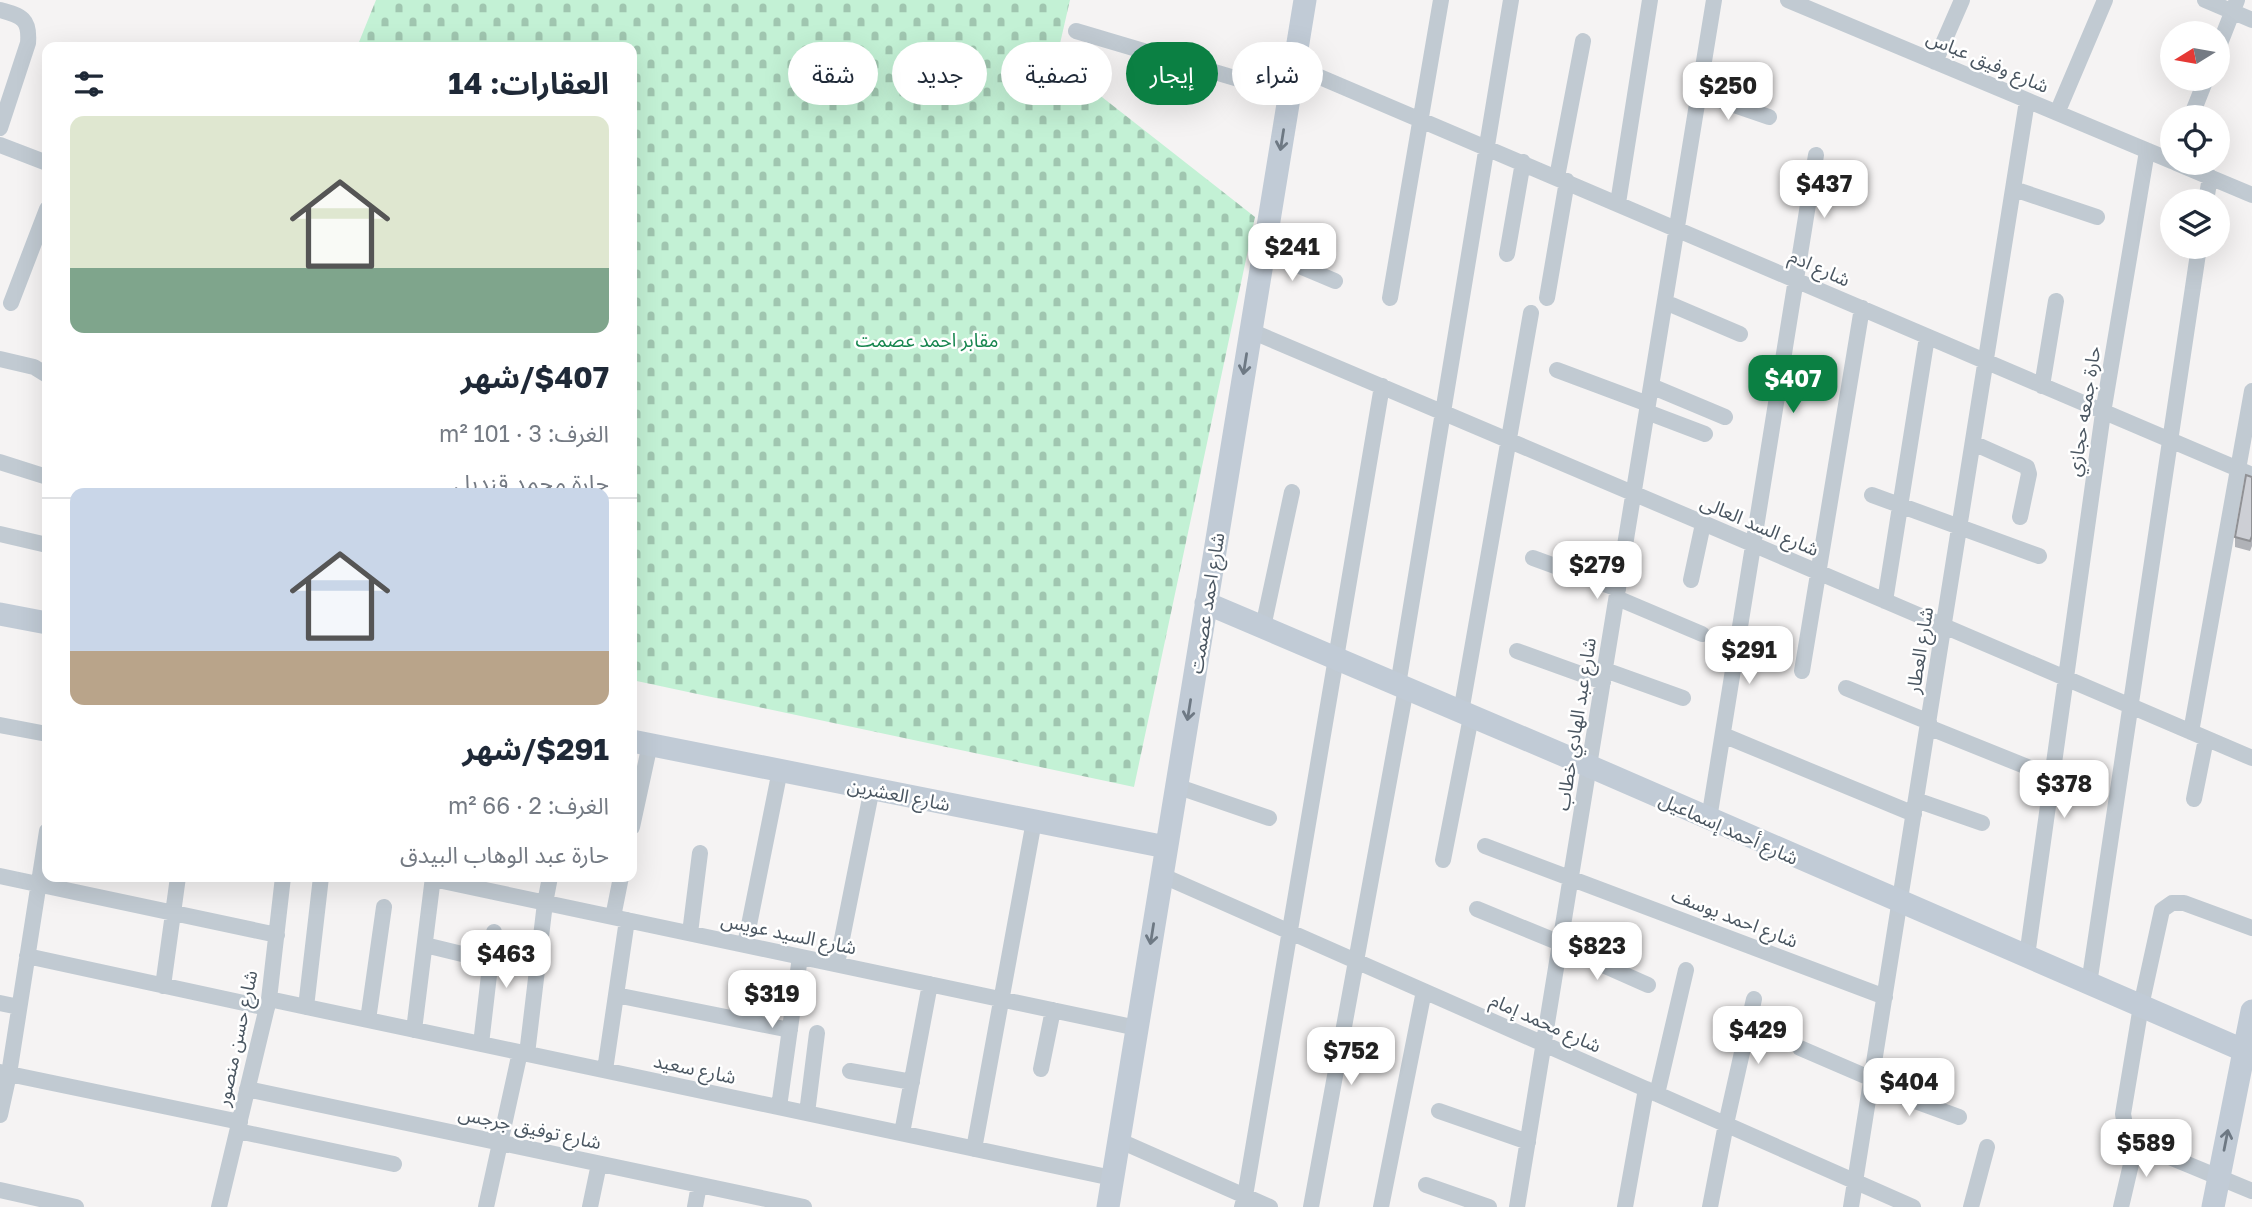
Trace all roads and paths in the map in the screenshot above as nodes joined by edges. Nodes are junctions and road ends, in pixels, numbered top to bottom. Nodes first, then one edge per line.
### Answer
1 (1305, 0) edge
2 (1441, 0) edge
3 (1511, 0) edge
4 (1650, 0) edge
5 (1714, 0) edge
6 (1788, 0) edge
7 (1962, 0) edge
8 (2105, 0) edge
9 (2205, 0) edge
10 (1819, 6) edge
11 (2235, 6) edge
12 (0, 10) edge
13 (2252, 20) edge
14 (1076, 31) dead end
15 (1583, 41) dead end
16 (1298, 42) edge
17 (1935, 62) junction
18 (1232, 77) edge
19 (1323, 78) edge
20 (1699, 93) junction
21 (2027, 100) junction
22 (1287, 105) edge
23 (2057, 113) junction
24 (1769, 117) dead end
25 (1421, 119) junction
26 (0, 128) edge
27 (0, 145) edge
28 (1486, 147) junction
29 (2147, 151) junction
30 (1816, 155) dead end
31 (2160, 156) edge
32 (42, 161) edge
33 (1522, 162) junction
34 (2205, 175) edge
35 (2210, 177) junction
36 (1562, 179) junction
37 (2208, 189) edge
38 (2014, 190) junction
39 (2252, 195) edge
40 (1618, 203) junction
41 (2097, 217) dead end
42 (42, 222) edge
43 (1677, 228) junction
44 (1264, 251) junction
45 (1507, 254) dead end
46 (2197, 259) edge
47 (1796, 279) junction
48 (1335, 281) dead end
49 (1390, 298) dead end
50 (1547, 298) dead end
51 (2056, 301) dead end
52 (1665, 302) junction
53 (11, 303) dead end
54 (1862, 308) junction
55 (1531, 313) dead end
56 (1251, 331) junction
57 (1740, 334) dead end
58 (1927, 337) junction
59 (0, 359) edge
60 (1986, 361) junction
61 (1557, 370) dead end
62 (42, 372) edge
63 (1382, 386) junction
64 (1651, 386) junction
65 (2042, 386) junction
66 (2252, 391) edge
67 (1647, 408) junction
68 (1442, 413) junction
69 (2102, 413) junction
70 (1725, 417) dead end
71 (1705, 434) dead end
72 (1509, 441) junction
73 (2170, 442) junction
74 (1973, 443) junction
75 (0, 462) edge
76 (2245, 472) edge
77 (42, 475) edge
78 (1292, 492) dead end
79 (1634, 493) junction
80 (1872, 495) dead end
81 (1900, 505) junction
82 (2020, 517) dead end
83 (1703, 524) junction
84 (1960, 527) junction
85 (0, 534) edge
86 (42, 539) edge
87 (1753, 546) junction
88 (2039, 556) dead end
89 (1533, 558) dead end
90 (1818, 573) junction
91 (1690, 580) dead end
92 (1617, 593) junction
93 (1885, 601) junction
94 (1206, 603) junction
95 (0, 614) edge
96 (42, 622) edge
97 (1944, 625) junction
98 (1263, 627) junction
99 (1702, 634) dead end
100 (1517, 651) dead end
101 (1336, 657) junction
102 (1802, 671) dead end
103 (1604, 676) junction
104 (2066, 678) junction
105 (1402, 687) junction
106 (1846, 688) dead end
107 (1683, 698) dead end
108 (2131, 707) junction
109 (1466, 714) junction
110 (0, 725) edge
111 (1928, 725) junction
112 (2191, 732) junction
113 (42, 733) edge
114 (1723, 735) junction
115 (2206, 738) junction
116 (641, 742) edge
117 (2252, 758) edge
118 (1589, 766) junction
119 (780, 770) junction
120 (2052, 777) junction
121 (637, 780) edge
122 (1176, 786) junction
123 (872, 788) junction
124 (2194, 799) dead end
125 (1915, 807) junction
126 (1269, 818) dead end
127 (1709, 819) junction
128 (1034, 821) junction
129 (1982, 823) dead end
130 (1485, 846) dead end
131 (1166, 847) junction
132 (700, 853) dead end
133 (1443, 860) dead end
134 (42, 865) edge
135 (0, 876) edge
136 (1161, 876) junction
137 (1571, 877) junction
138 (177, 882) edge
139 (282, 882) edge
140 (320, 882) edge
141 (433, 882) edge
142 (451, 882) edge
143 (549, 882) edge
144 (621, 882) edge
145 (39, 885) junction
146 (1900, 902) junction
147 (545, 903) junction
148 (384, 907) dead end
149 (1477, 909) dead end
150 (173, 913) junction
151 (620, 919) junction
152 (2252, 928) edge
153 (1290, 931) junction
154 (494, 932) dead end
155 (690, 933) junction
156 (277, 935) junction
157 (1560, 944) junction
158 (425, 945) junction
159 (745, 945) junction
160 (2027, 956) junction
161 (27, 957) junction
162 (800, 957) junction
163 (491, 961) junction
164 (1356, 961) junction
165 (837, 964) junction
166 (1686, 970) dead end
167 (930, 984) junction
168 (2090, 984) junction
169 (1648, 985) dead end
170 (163, 986) junction
171 (1424, 991) junction
172 (616, 995) junction
173 (1885, 997) junction
174 (1002, 999) junction
175 (1754, 999) dead end
176 (0, 1003) edge
177 (268, 1003) junction
178 (2141, 1006) junction
179 (19, 1007) junction
180 (306, 1007) junction
181 (1053, 1010) junction
182 (2252, 1010) edge
183 (368, 1020) junction
184 (1137, 1028) junction
185 (414, 1030) junction
186 (790, 1030) junction
187 (817, 1034) dead end
188 (481, 1044) junction
189 (1544, 1044) junction
190 (1800, 1048) dead end
191 (2248, 1052) edge
192 (524, 1053) junction
193 (1041, 1069) dead end
194 (605, 1070) junction
195 (850, 1072) dead end
196 (4, 1073) edge
197 (912, 1082) junction
198 (1871, 1082) junction
199 (247, 1089) junction
200 (1652, 1091) junction
201 (779, 1107) junction
202 (1438, 1111) dead end
203 (807, 1113) junction
204 (0, 1115) edge
205 (1959, 1117) dead end
206 (1726, 1124) junction
207 (239, 1126) junction
208 (902, 1133) junction
209 (1118, 1140) junction
210 (1528, 1142) junction
211 (500, 1143) junction
212 (2136, 1143) junction
213 (1987, 1147) dead end
214 (974, 1149) junction
215 (394, 1164) dead end
216 (599, 1164) junction
217 (1112, 1178) junction
218 (2219, 1178) junction
219 (1855, 1182) junction
220 (699, 1185) junction
221 (1426, 1185) dead end
222 (0, 1190) edge
223 (2252, 1191) edge
224 (1243, 1201) edge
225 (76, 1207) edge
226 (219, 1207) edge
227 (486, 1207) edge
228 (590, 1207) edge
229 (695, 1207) edge
230 (804, 1207) edge
231 (1108, 1207) edge
232 (1270, 1207) edge
233 (1311, 1207) edge
234 (1381, 1207) edge
235 (1489, 1207) edge
236 (1517, 1207) edge
237 (1625, 1207) edge
238 (1710, 1207) edge
239 (1851, 1207) edge
240 (1913, 1207) edge
241 (1971, 1207) edge
242 (2121, 1207) edge
243 (2213, 1207) edge

1 - 16 main road, شارع احمد عصمت
2 - 25 street
3 - 28 street
4 - 40 street
5 - 20 street, شارع عبد الهادي خطاب
6 - 10 street, شارع وفيق عباس
7 - 17 street
8 - 23 street
9 - 11 street
10 - 17 street, شارع وفيق عباس
11 - 13 street
12 - 26 street
14 - 18 street
15 - 36 street
17 - 21 street, شارع وفيق عباس
19 - 25 street, شارع ادم
20 - 24 street
20 - 43 street, شارع عبد الهادي خطاب
21 - 23 street, شارع وفيق عباس
21 - 38 street, شارع العطار
22 -> 44 main road, شارع احمد عصمت
23 - 29 street, شارع وفيق عباس
25 - 28 street, شارع ادم
25 - 49 street
27 - 32 street
28 - 33 street, شارع ادم
28 - 68 street
29 - 31 street, شارع وفيق عباس
29 - 69 street, حارة جمعه حجازي
30 - 47 street
33 - 36 street, شارع ادم
33 - 45 street
34 - 35 street, شارع وفيق عباس
35 - 37 street
35 - 39 street, شارع وفيق عباس
36 - 40 street, شارع ادم
36 - 50 street
38 - 41 street
38 - 60 street, شارع العطار
40 - 43 street, شارع ادم
42 - 53 street
43 - 47 street, شارع ادم
43 - 52 street, شارع عبد الهادي خطاب
44 - 48 street
44 - 56 main road, شارع احمد عصمت
46 - 73 street
47 - 54 street, شارع ادم
47 - 87 street
51 - 65 street
52 - 57 street
52 - 64 street, شارع عبد الهادي خطاب
54 - 58 street, شارع ادم
54 - 90 street
55 - 72 street
56 - 63 street, شارع السد العالى
56 -> 94 main road, شارع احمد عصمت
58 - 60 street, شارع ادم
58 - 81 street
59 - 62 street
60 - 65 street, شارع ادم
60 - 74 street, شارع العطار
61 - 67 street
63 - 68 street, شارع السد العالى
63 - 101 street
64 - 67 street, شارع عبد الهادي خطاب
64 - 70 street
65 - 69 street, شارع ادم
66 - 76 street
67 - 71 street
67 - 79 street, شارع عبد الهادي خطاب
68 - 72 street, شارع السد العالى
68 - 105 street
69 - 73 street, شارع ادم
69 - 104 street, حارة جمعه حجازي
72 - 79 street, شارع السد العالى
72 - 109 street
73 - 76 street, شارع ادم
73 - 108 street
74 - 82 street
74 - 84 street, شارع العطار
75 - 77 street
76 - 112 street
78 - 98 street
79 - 83 street, شارع السد العالى
79 - 92 street, شارع عبد الهادي خطاب
80 - 81 street
81 - 84 street
81 - 93 street
83 - 87 street, شارع السد العالى
83 - 91 street
84 - 88 street
84 - 97 street, شارع العطار
85 - 86 street
87 - 90 street, شارع السد العالى
87 - 114 street
89 - 92 street
90 - 93 street, شارع السد العالى
90 - 102 street
92 - 99 street
92 - 103 street, شارع عبد الهادي خطاب
93 - 97 street, شارع السد العالى
94 - 98 main road, شارع أحمد إسماعيل
94 -> 122 main road, شارع احمد عصمت
95 - 96 main road
97 - 104 street, شارع السد العالى
97 - 111 street, شارع العطار
98 - 101 main road, شارع أحمد إسماعيل
100 - 103 street
101 - 105 main road, شارع أحمد إسماعيل
101 - 153 street
103 - 107 street
103 - 118 street, شارع عبد الهادي خطاب
104 - 108 street, شارع السد العالى
104 - 120 street, حارة جمعه حجازي
105 - 109 main road, شارع أحمد إسماعيل
105 - 164 street
106 - 111 street
108 - 112 street, شارع السد العالى
108 - 168 street
109 - 118 main road, شارع أحمد إسماعيل
109 - 133 street
110 - 113 street
111 - 120 street
111 - 125 street, شارع العطار
112 - 115 street, شارع السد العالى
114 - 125 street
114 - 127 street
115 - 117 street, شارع السد العالى
115 - 124 street
116 - 119 main road, شارع العشرين
116 - 121 street
118 - 127 main road, شارع أحمد إسماعيل
118 - 137 street, شارع عبد الهادي خطاب
119 - 123 main road, شارع العشرين
119 - 159 street
120 - 160 street, حارة جمعه حجازي
122 - 126 street
122 - 131 main road, شارع احمد عصمت
123 - 128 main road, شارع العشرين
123 - 165 street
125 - 129 street
125 - 146 street, شارع العطار
127 - 146 main road, شارع أحمد إسماعيل
128 - 131 main road, شارع العشرين
128 - 174 street
130 - 137 street, شارع احمد يوسف
131 - 136 main road, شارع احمد عصمت
132 - 155 street
134 - 145 street
135 - 145 street
136 - 153 street, شارع محمد إمام
136 -> 184 main road, شارع احمد عصمت
137 - 157 street, شارع عبد الهادي خطاب
137 - 173 street, شارع احمد يوسف
138 - 150 street
139 - 156 street, شارع حسن منصور
140 - 180 street
141 - 158 street
142 - 147 street, شارع السيد عويس
143 - 147 street
144 - 151 street
145 - 150 street
145 - 161 street
146 - 160 main road, شارع أحمد إسماعيل
146 - 173 street, شارع العطار
147 - 151 street, شارع السيد عويس
147 - 192 street
148 - 183 street
149 - 157 street
150 - 156 street
150 - 170 street
151 - 155 street, شارع السيد عويس
151 - 172 street
152 - 178 street
153 - 164 street, شارع محمد إمام
153 - 224 street
154 - 163 street
155 - 159 street, شارع السيد عويس
156 - 177 street, شارع حسن منصور
157 - 169 street
157 - 189 street, شارع عبد الهادي خطاب
158 - 163 street
158 - 185 street
159 - 162 street, شارع السيد عويس
160 - 168 main road, شارع أحمد إسماعيل
161 - 170 street, شارع سعيد
161 - 179 street
162 - 165 street, شارع السيد عويس
162 - 186 street
163 - 188 street
164 - 171 street, شارع محمد إمام
164 - 233 street
165 - 167 street, شارع السيد عويس
166 - 200 street
167 - 174 street, شارع السيد عويس
167 - 197 street
168 - 178 main road, شارع أحمد إسماعيل
170 - 177 street, شارع سعيد
171 - 189 street, شارع محمد إمام
171 - 234 street
172 - 186 street
172 - 194 street
173 - 198 street, شارع العطار
174 - 181 street, شارع السيد عويس
174 - 214 street
175 - 206 street
176 - 179 street
177 - 180 street, شارع سعيد
177 - 199 street, شارع حسن منصور
178 - 191 main road, شارع أحمد إسماعيل
178 - 212 street
179 - 196 street
180 - 183 street, شارع سعيد
181 - 184 street, شارع السيد عويس
181 - 193 street
182 - 191 main road
183 - 185 street, شارع سعيد
184 - 209 main road, شارع احمد عصمت
185 - 188 street, شارع سعيد
186 - 201 street
187 - 203 street
188 - 192 street, شارع سعيد
189 - 200 street, شارع محمد إمام
189 - 210 street, شارع عبد الهادي خطاب
190 - 198 street
218 -> 191 main road
192 - 194 street, شارع سعيد
192 - 211 street
194 - 201 street, شارع سعيد
195 - 197 street
196 - 204 street
196 - 207 street
197 - 208 street
198 - 205 street
198 - 219 street, شارع العطار
199 - 207 street, شارع حسن منصور
199 - 211 street, شارع توفيق جرجس
200 - 206 street, شارع محمد إمام
200 - 237 street
201 - 203 street, شارع سعيد
202 - 210 street
203 - 208 street, شارع سعيد
206 - 219 street, شارع محمد إمام
206 - 238 street
207 - 215 street
207 - 226 street, شارع حسن منصور
208 - 214 street, شارع سعيد
209 - 217 main road, شارع احمد عصمت
209 - 224 street
210 - 236 street, شارع عبد الهادي خطاب
211 - 216 street, شارع توفيق جرجس
211 - 227 street
212 - 218 street
212 - 242 street
213 - 241 street
214 - 217 street, شارع سعيد
216 - 220 street, شارع توفيق جرجس
216 - 228 street
217 - 231 main road, شارع احمد عصمت
218 - 223 street
218 - 243 main road
219 - 239 street, شارع العطار
219 - 240 street, شارع محمد إمام
220 - 229 street
220 - 230 street, شارع توفيق جرجس
221 - 235 street
222 - 225 street
224 - 232 street

